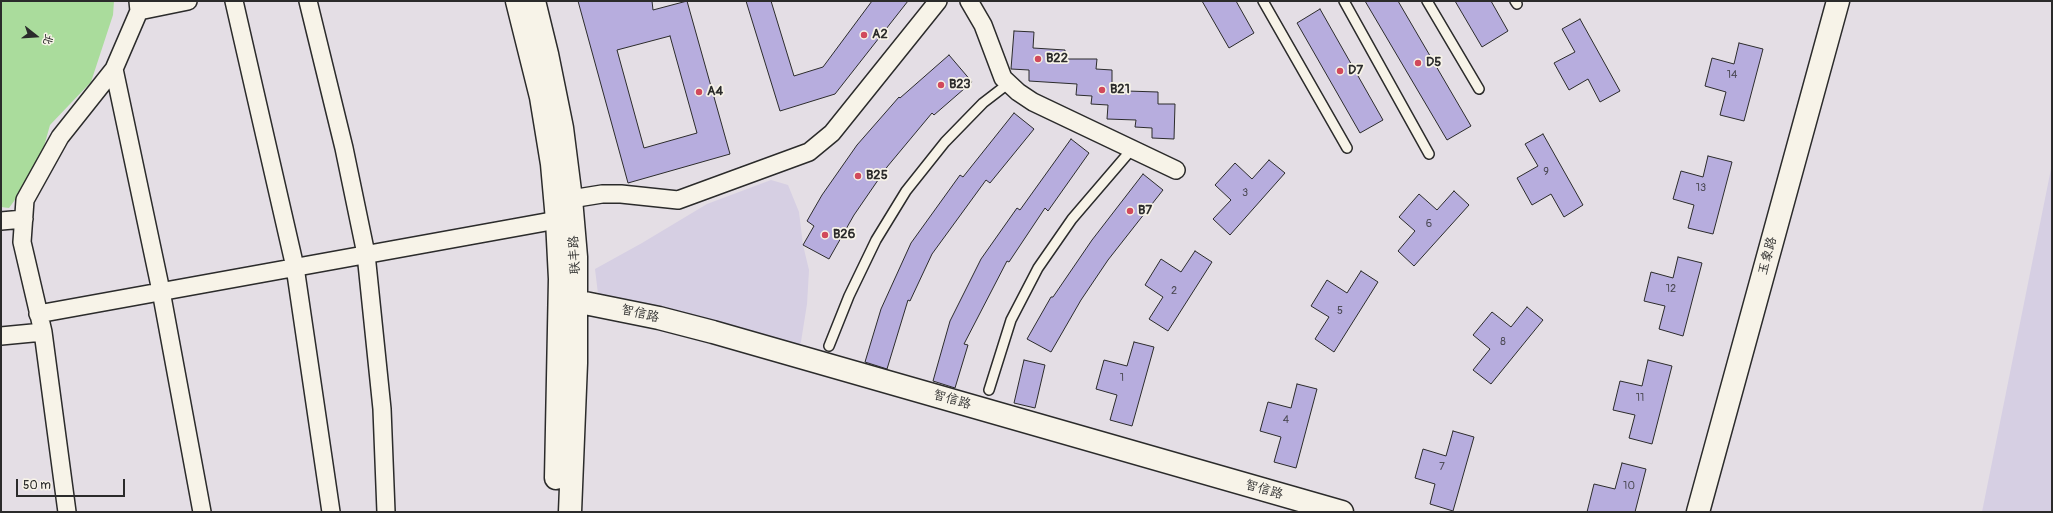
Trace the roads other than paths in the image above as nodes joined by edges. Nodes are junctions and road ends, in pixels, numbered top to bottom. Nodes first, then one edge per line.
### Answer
1 (188, 1) edge
2 (234, 1) edge
3 (308, 1) edge
4 (518, 1) edge
5 (534, 1) edge
6 (938, 1) edge
7 (970, 1) edge
8 (1263, 1) edge
9 (1344, 1) edge
10 (1427, 1) edge
11 (1830, 1) edge
12 (1838, 1) edge
13 (139, 6) edge
14 (114, 69) junction
15 (1009, 83) junction
16 (1479, 89) dead end
17 (1347, 148) dead end
18 (1132, 149) junction
19 (1429, 154) dead end
20 (1176, 170) dead end
21 (571, 199) junction
22 (24, 219) junction
23 (557, 220) junction
24 (1, 221) edge
25 (366, 254) junction
26 (295, 267) junction
27 (161, 292) junction
28 (568, 304) junction
29 (38, 314) junction
30 (43, 332) junction
31 (1, 336) edge
32 (829, 346) dead end
33 (990, 390) dead end
34 (67, 512) edge
35 (202, 512) edge
36 (331, 512) edge
37 (386, 512) edge
38 (555, 512) edge
39 (570, 512) edge
40 (1313, 512) edge
41 (1342, 512) edge
42 (1689, 512) edge
43 (1698, 512) edge

1 - 13 street
2 - 26 street
3 - 25 street
4 - 23 street, 联丰路
5 - 21 street, 联丰路
6 - 21 street
7 - 15 street
8 - 17 lane
9 - 19 lane
10 - 16 lane
11 - 42 street, 玉象路
12 - 43 street, 玉象路
13 - 14 street
14 - 22 street
14 - 27 street
15 - 18 street
15 - 32 lane
18 - 20 street
18 - 33 lane
21 - 28 street, 联丰路
22 - 24 street
22 - 29 street
23 - 25 street
23 - 28 street, 联丰路
25 - 26 street
25 - 37 street
26 - 27 street
26 - 36 street
27 - 29 street
27 - 35 street
28 - 38 street, 联丰路
28 - 39 street, 联丰路
28 - 40 street, 智信路
28 - 41 street, 智信路
29 - 30 street
30 - 31 street
30 - 34 street

